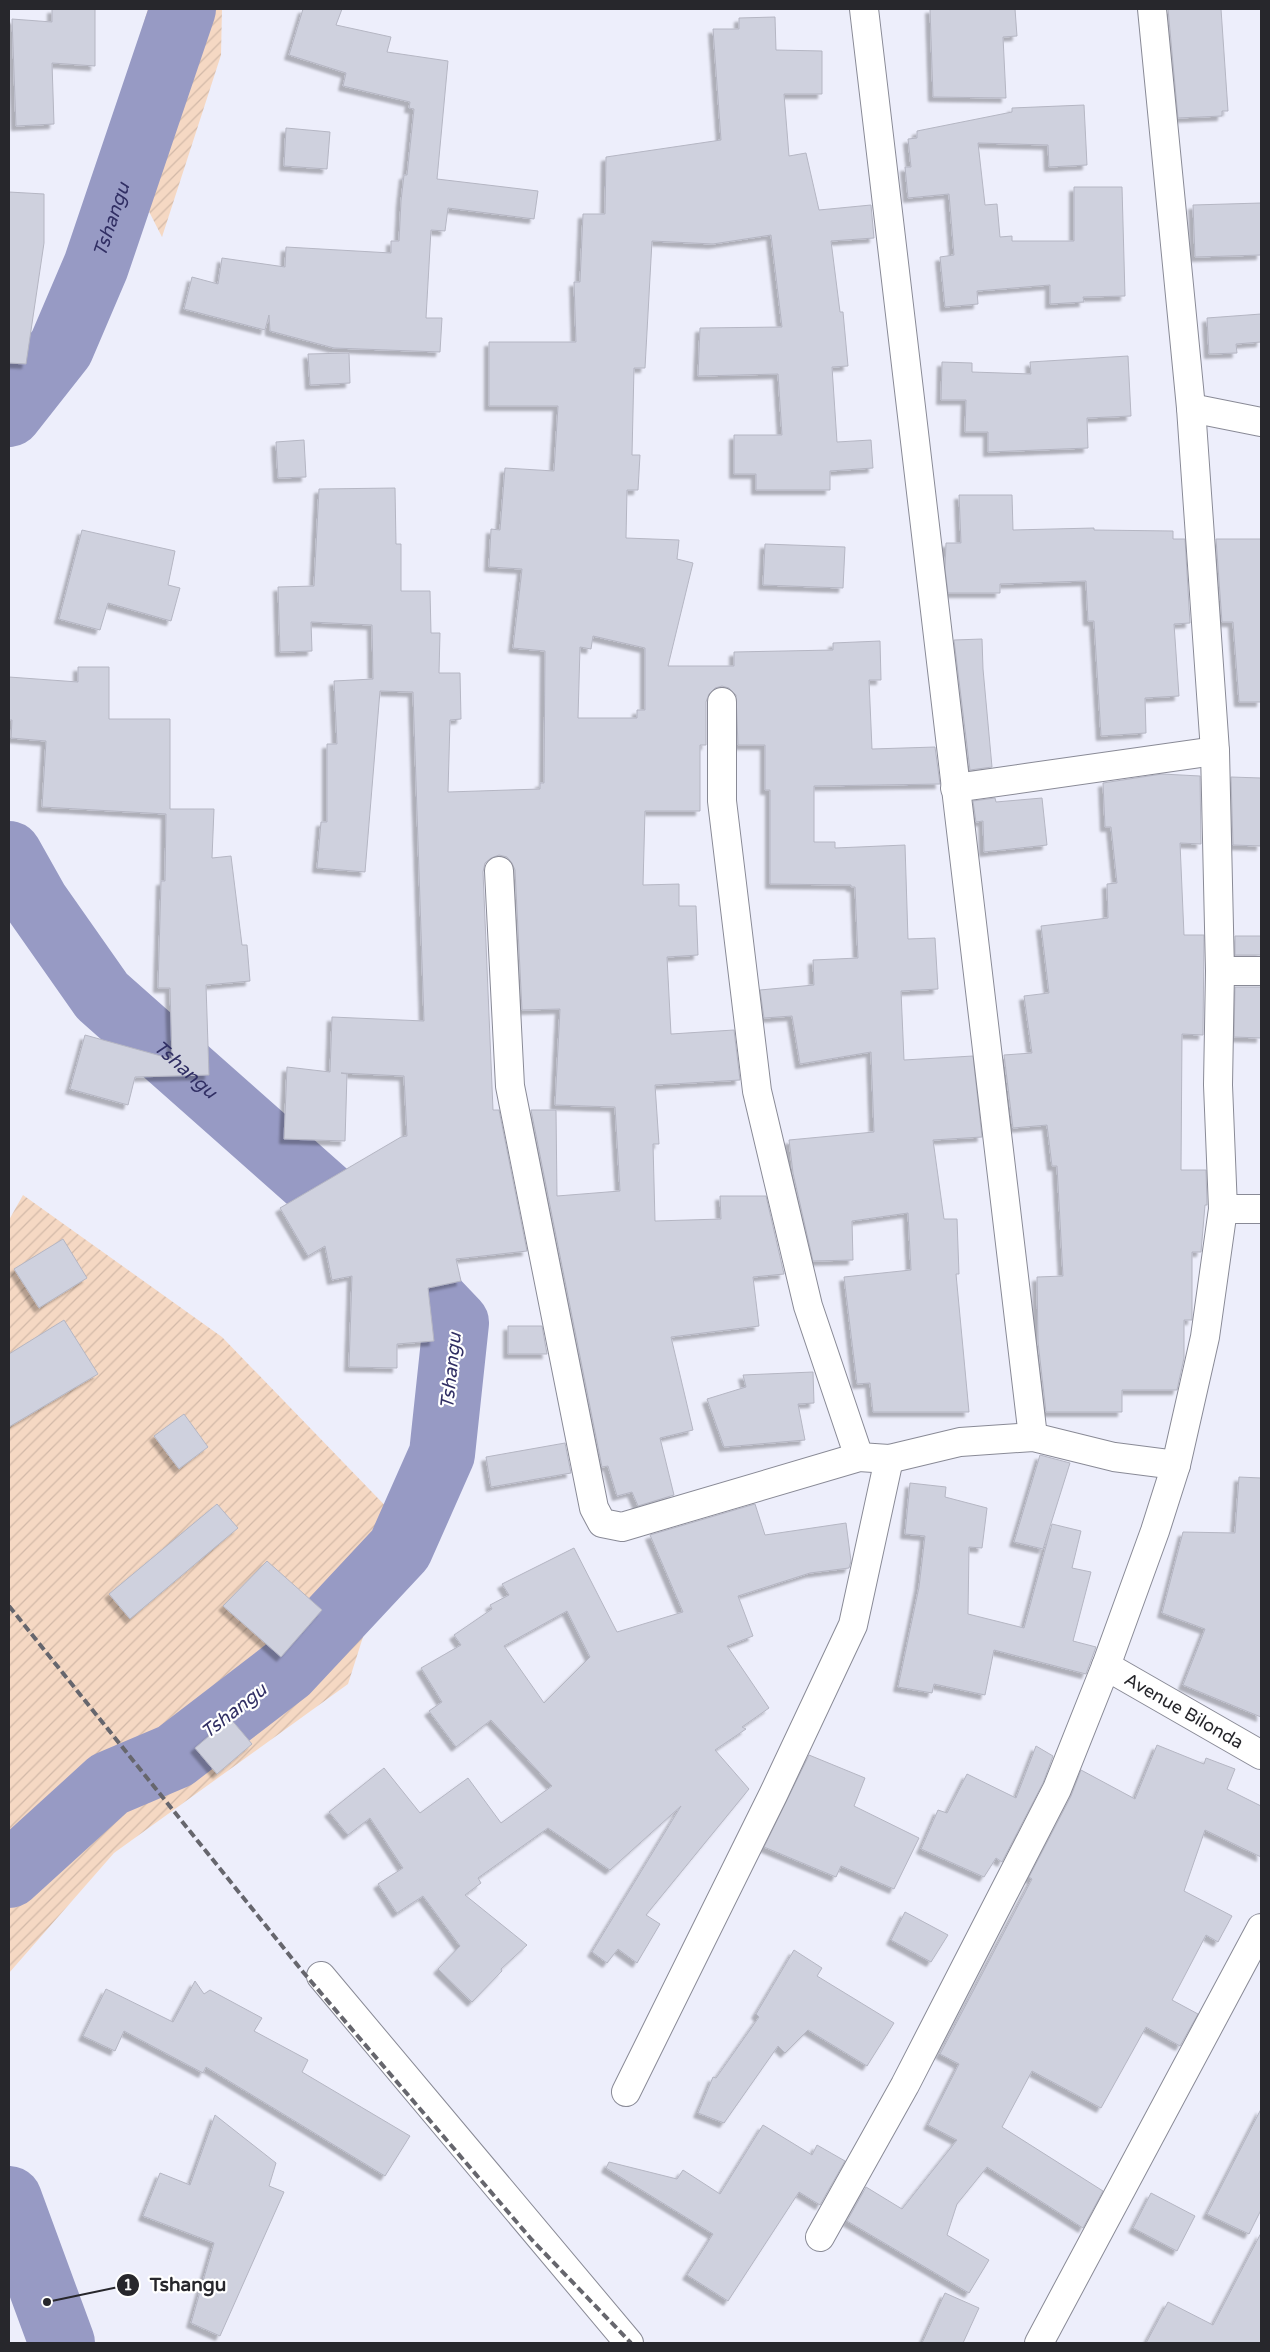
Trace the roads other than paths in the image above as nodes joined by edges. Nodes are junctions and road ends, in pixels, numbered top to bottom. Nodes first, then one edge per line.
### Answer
1 (864, 9) edge
2 (1152, 9) edge
3 (1191, 408) junction
4 (1261, 422) edge
5 (722, 702) dead end
6 (1215, 751) junction
7 (955, 788) junction
8 (499, 871) dead end
9 (1220, 971) junction
10 (1261, 971) edge
11 (1223, 1209) junction
12 (1261, 1209) edge
13 (1033, 1437) junction
14 (859, 1456) junction
15 (889, 1459) junction
16 (1176, 1465) junction
17 (1106, 1666) junction
18 (1261, 1755) edge
19 (1261, 1928) edge
20 (320, 1976) dead end
21 (626, 2092) dead end
22 (820, 2237) dead end
23 (629, 2343) edge
24 (1039, 2343) edge

1 - 7 street
2 - 3 street
3 - 4 street
3 - 6 street
5 - 14 street
6 - 7 street
6 - 9 street
7 - 13 street
8 - 14 street
9 - 10 street
9 - 11 street
11 - 12 street
11 - 16 street
13 - 15 street
13 - 16 street
14 - 15 street
15 - 21 street
16 - 17 street
17 - 18 street, Avenue Bilonda
17 - 22 street
19 - 24 street
20 - 23 street

